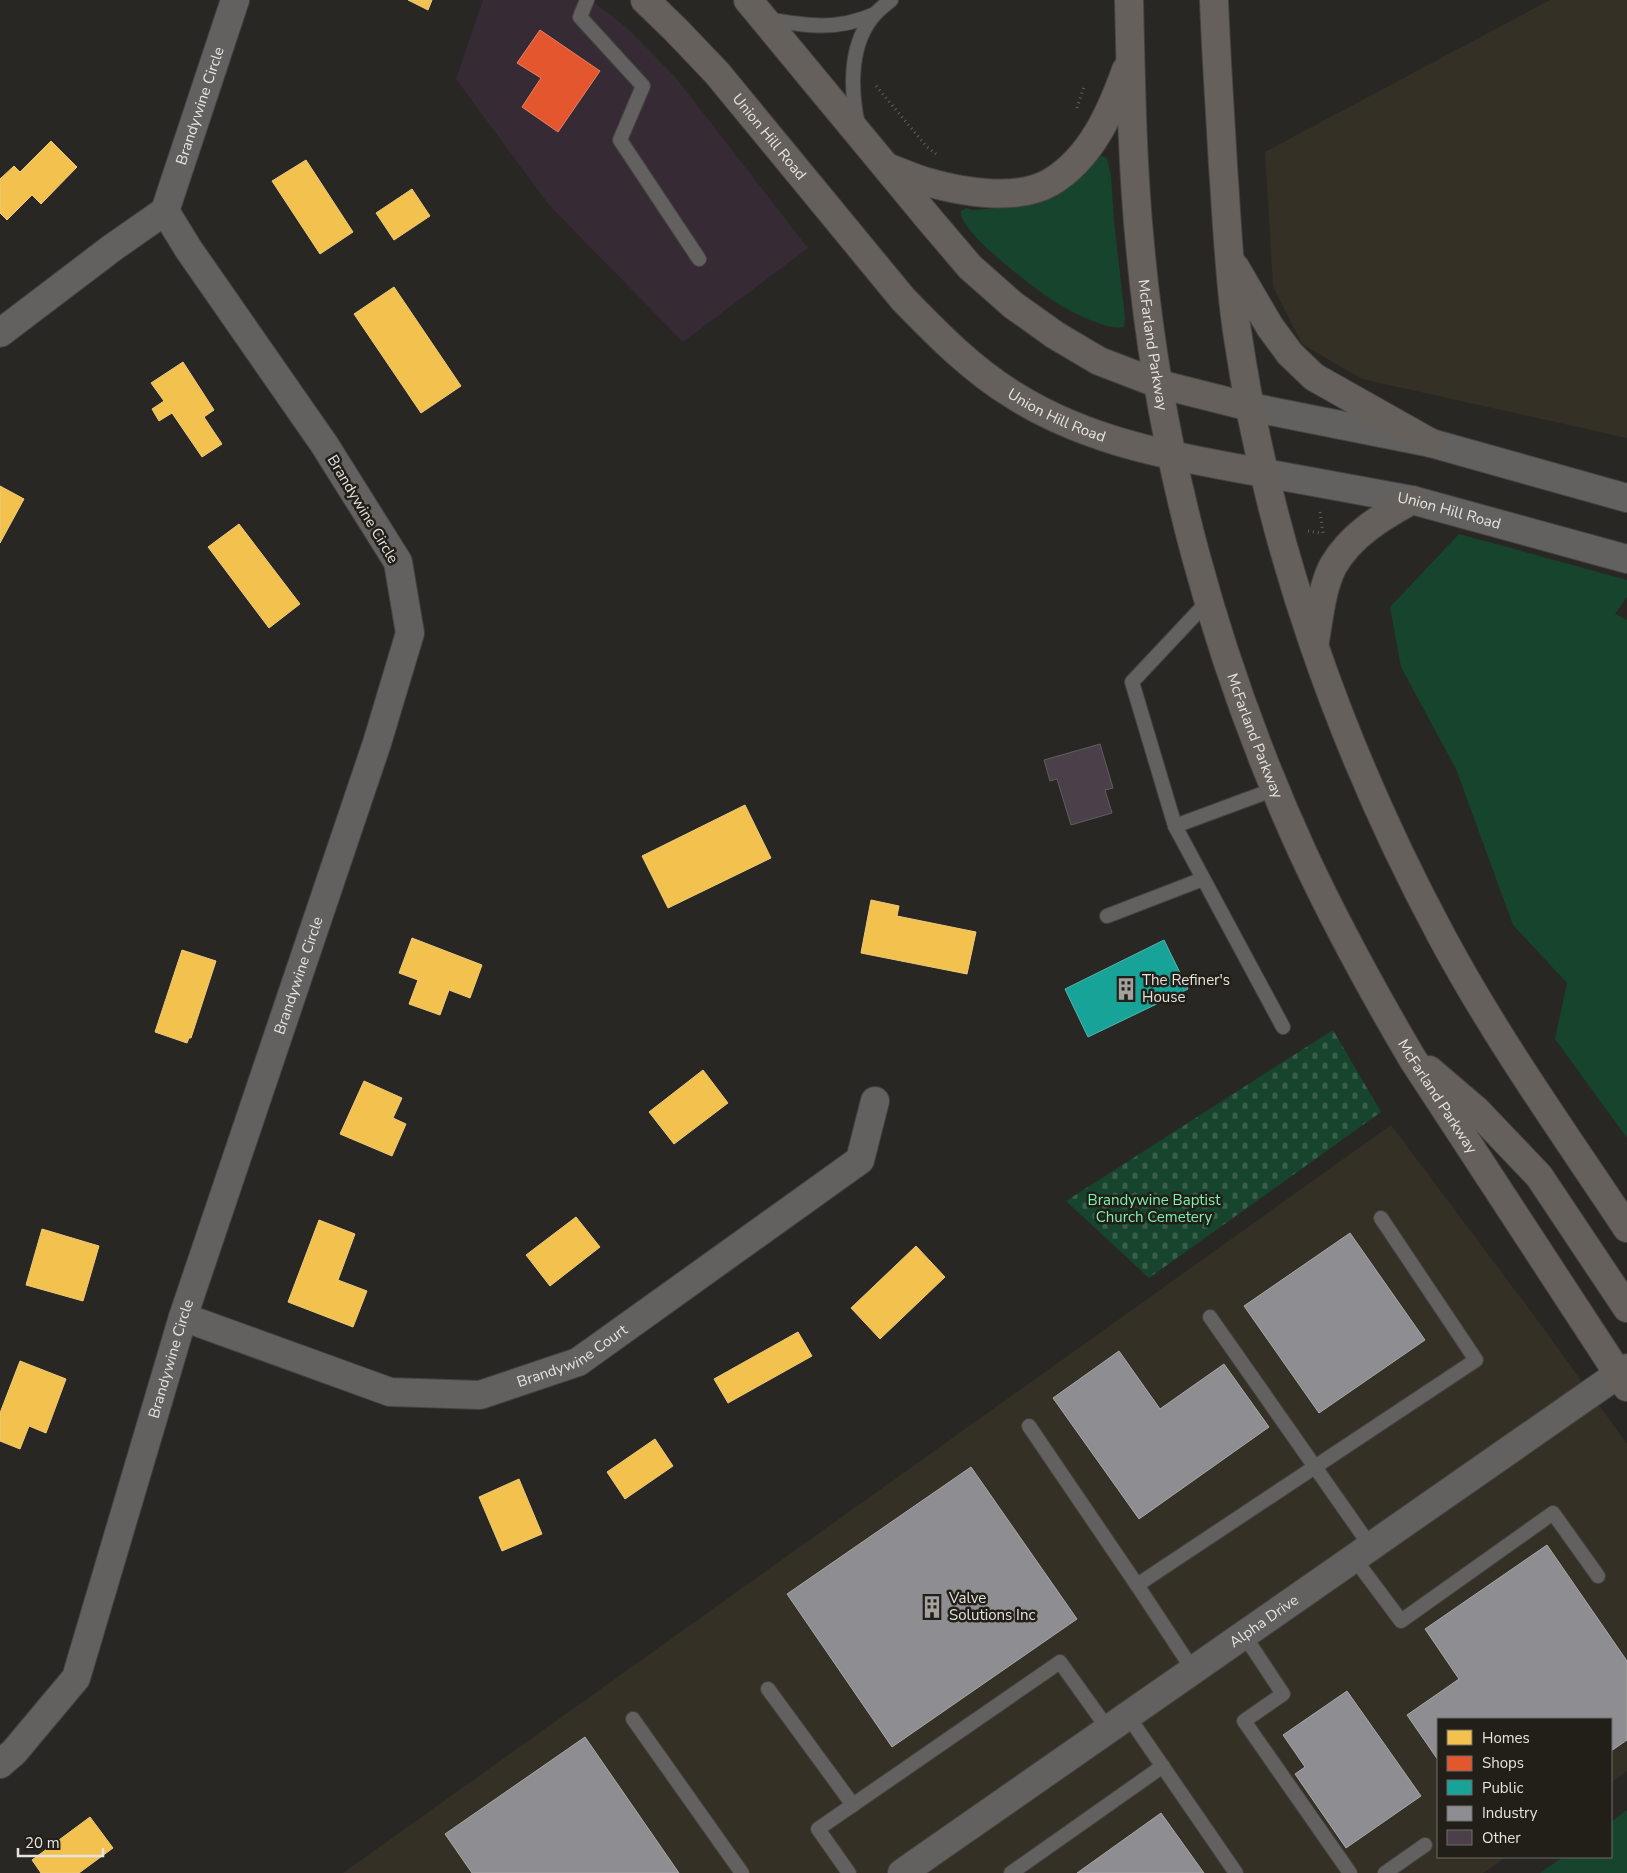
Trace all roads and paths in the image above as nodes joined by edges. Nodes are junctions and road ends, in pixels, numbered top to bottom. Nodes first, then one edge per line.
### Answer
1 (234, 0) edge
2 (587, 0) edge
3 (645, 0) edge
4 (891, 0) edge
5 (1128, 0) edge
6 (1214, 0) edge
7 (756, 9) edge
8 (876, 14) junction
9 (1131, 56) junction
10 (855, 59) junction
11 (1084, 87) dead end
12 (1076, 111) dead end
13 (860, 135) junction
14 (943, 158) dead end
15 (885, 166) junction
16 (165, 211) junction
17 (1228, 255) junction
18 (698, 259) dead end
19 (0, 333) edge
20 (1159, 384) junction
21 (1250, 407) junction
22 (1431, 443) junction
23 (1172, 457) junction
24 (1264, 473) junction
25 (1627, 498) edge
26 (1412, 500) junction
27 (1319, 508) dead end
28 (1306, 531) dead end
29 (1627, 559) edge
30 (1209, 600) junction
31 (1314, 645) junction
32 (1275, 789) junction
33 (1175, 826) junction
34 (1203, 879) junction
35 (1107, 916) dead end
36 (1283, 1027) dead end
37 (1412, 1058) junction
38 (875, 1101) dead end
39 (1381, 1218) dead end
40 (1627, 1228) edge
41 (1627, 1308) edge
42 (183, 1317) junction
43 (1210, 1317) dead end
44 (1624, 1377) edge
45 (1029, 1426) dead end
46 (1315, 1467) junction
47 (1362, 1552) junction
48 (1598, 1576) dead end
49 (1137, 1586) junction
50 (1244, 1635) junction
51 (1193, 1670) junction
52 (768, 1689) dead end
53 (633, 1719) dead end
54 (1118, 1723) junction
55 (0, 1764) edge
56 (1163, 1766) junction
57 (853, 1805) junction
58 (1425, 1845) dead end
59 (742, 1873) edge
60 (849, 1873) edge
61 (902, 1873) edge
62 (1012, 1873) edge
63 (1236, 1873) edge
64 (1350, 1873) edge
65 (1385, 1873) edge

1 - 16 street, Brandywine Circle
2 - 18 lane
3 - 23 main road, Union Hill Road
4 - 8 lane
5 - 9 main road, McFarland Parkway
6 - 17 main road
7 - 8 lane
7 - 13 main road
8 - 10 lane
9 - 15 main road
9 - 20 main road, McFarland Parkway
10 - 13 lane
10 - 14 path
11 - 12 path
13 - 15 main road
15 - 20 main road
16 - 19 street
16 - 42 street, Brandywine Circle
17 - 21 main road
17 - 22 main road
20 - 21 main road
20 - 23 main road, McFarland Parkway
21 - 22 street
21 - 24 main road
22 - 25 street
23 - 24 main road, Union Hill Road
23 - 30 main road, McFarland Parkway
24 - 26 street, Union Hill Road
24 - 31 main road
26 - 29 street, Union Hill Road
26 - 31 main road
27 - 28 path
30 - 32 main road, McFarland Parkway
30 - 33 lane
31 - 40 main road
32 - 33 lane
32 - 37 main road, McFarland Parkway
33 - 34 lane
34 - 35 lane
34 - 36 lane
37 - 41 main road
37 - 44 main road, McFarland Parkway
38 - 42 street, Brandywine Court
39 - 46 lane
42 - 55 street, Brandywine Circle
43 - 46 lane
44 - 47 street, Alpha Drive
45 - 49 lane
46 - 47 lane
46 - 49 lane
47 - 48 lane
47 - 50 street, Alpha Drive
49 - 51 lane
50 - 51 street, Alpha Drive
50 - 64 lane
51 - 54 street, Alpha Drive
52 - 57 lane
53 - 59 lane
54 - 56 lane
54 - 57 lane
54 - 61 street, Alpha Drive
56 - 62 lane
56 - 63 lane
57 - 60 lane
58 - 65 lane

